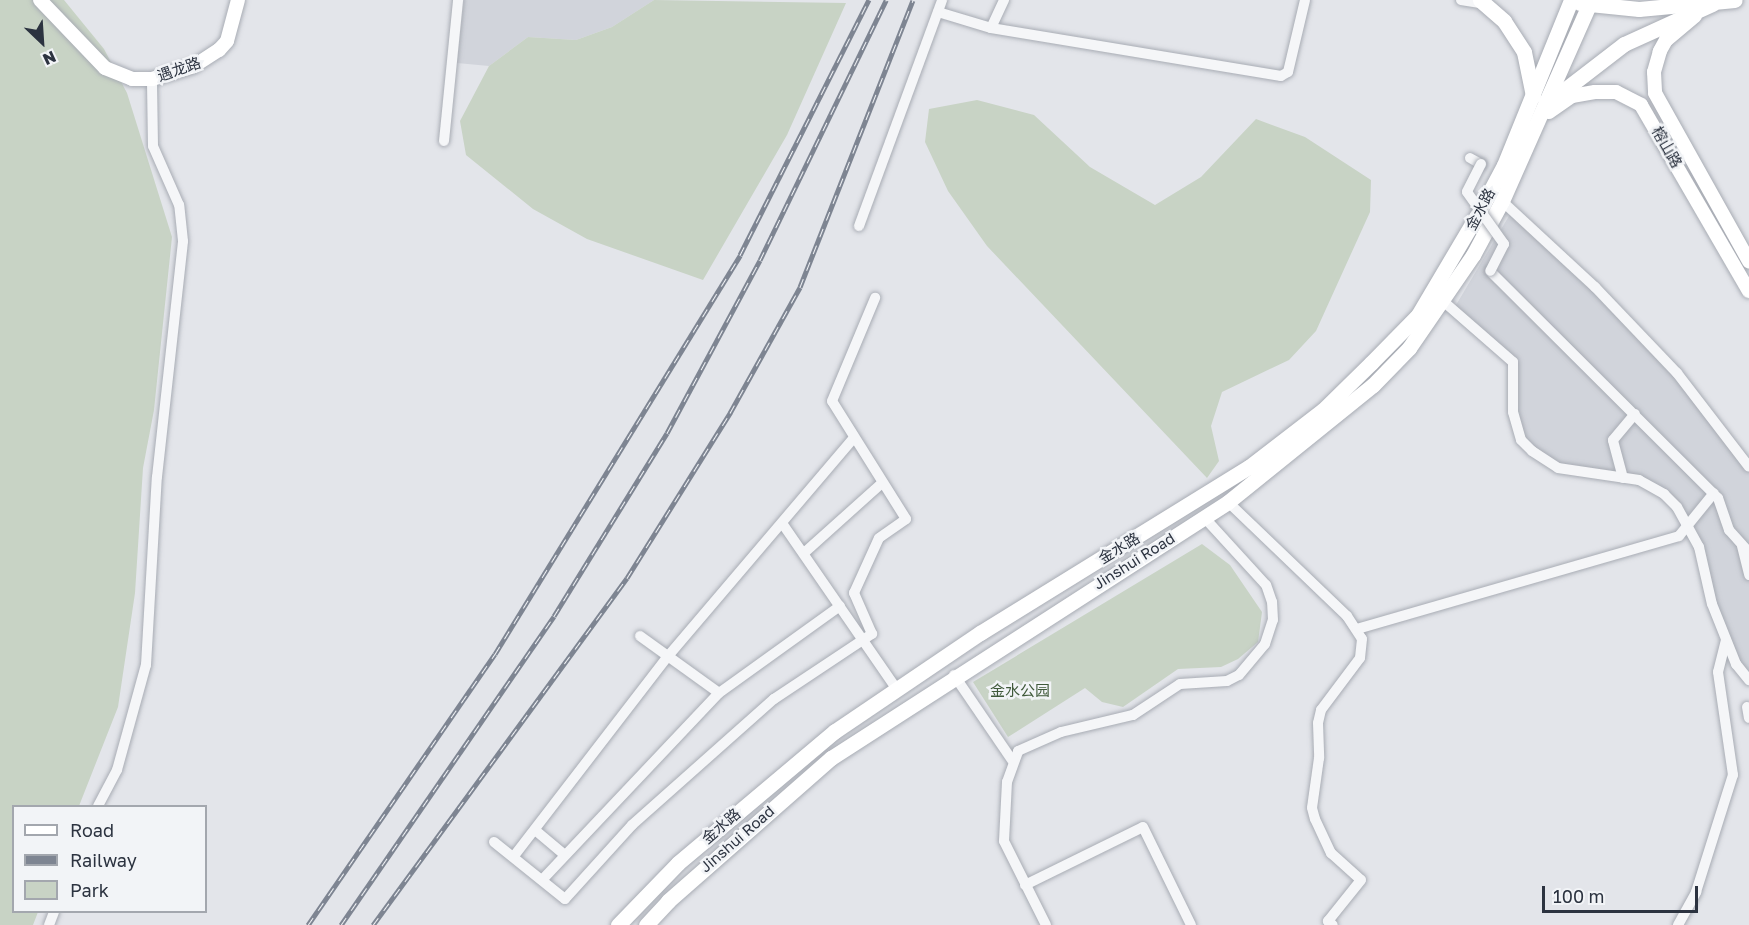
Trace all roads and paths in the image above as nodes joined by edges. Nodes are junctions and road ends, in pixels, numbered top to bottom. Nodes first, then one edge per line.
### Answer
1 (40, 0) edge
2 (238, 0) edge
3 (458, 0) edge
4 (942, 0) edge
5 (1004, 0) edge
6 (1305, 0) edge
7 (1461, 0) edge
8 (1568, 0) edge
9 (1735, 0) edge
10 (1483, 2) edge
11 (1590, 2) edge
12 (1712, 4) junction
13 (938, 12) junction
14 (991, 28) junction
15 (152, 79) junction
16 (1533, 96) junction
17 (1537, 120) junction
18 (444, 141) dead end
19 (1470, 158) dead end
20 (1502, 201) junction
21 (859, 226) dead end
22 (1749, 261) edge
23 (1749, 291) edge
24 (875, 298) dead end
25 (1443, 301) junction
26 (1635, 414) junction
27 (853, 438) junction
28 (1749, 467) edge
29 (1623, 478) junction
30 (882, 483) junction
31 (1714, 493) junction
32 (1228, 502) junction
33 (1204, 518) junction
34 (782, 523) junction
35 (1689, 524) junction
36 (1745, 548) edge
37 (804, 553) junction
38 (1749, 575) edge
39 (840, 606) junction
40 (1357, 629) junction
41 (640, 636) dead end
42 (1726, 640) junction
43 (864, 641) junction
44 (669, 655) junction
45 (954, 675) junction
46 (1749, 680) edge
47 (896, 688) junction
48 (719, 693) junction
49 (1012, 760) junction
50 (99, 805) edge
51 (535, 830) junction
52 (494, 842) dead end
53 (565, 855) junction
54 (514, 856) junction
55 (542, 880) junction
56 (1025, 885) junction
57 (618, 925) edge
58 (646, 925) edge
59 (1046, 925) edge
60 (1191, 925) edge
61 (1333, 925) edge
62 (1678, 925) edge

1 - 15 main road, 遇龙路
2 - 15 main road, 遇龙路
3 - 18 street
4 - 13 street
5 - 14 street
6 - 14 street
7 - 10 street
8 - 11 main road
8 - 16 main road, 金水路
9 - 12 main road
10 - 16 main road
11 - 12 main road
11 - 17 main road, Jinshui Road
12 - 17 main road
12 - 22 main road, 榕山路
13 - 14 street
13 - 21 street
15 - 50 street
16 - 47 main road, 金水路
17 - 20 main road, Jinshui Road
17 - 23 main road, 榕山路
19 - 26 street, bridge
20 - 25 main road, Jinshui Road
20 - 28 street
24 - 27 street
25 - 29 street
25 - 32 main road, Jinshui Road
26 - 29 street
26 - 31 street
27 - 30 street
27 - 34 street
29 - 35 street
30 - 37 street
30 - 43 street
31 - 35 street
31 - 36 street
32 - 33 main road, Jinshui Road
32 - 40 street
33 - 45 main road, Jinshui Road
33 - 49 street
34 - 37 street
34 - 44 street
35 - 40 street
35 - 42 street
36 - 38 street
37 - 39 street
39 - 43 street
39 - 48 street
40 - 61 street
41 - 44 street
42 - 46 street
42 - 62 street
43 - 47 street
43 - 55 street
44 - 48 street
44 - 51 street
45 - 49 street
45 - 58 main road, Jinshui Road
47 - 57 main road, 金水路
48 - 53 street
49 - 56 street
51 - 53 street
51 - 54 street
52 - 54 street
53 - 55 street
54 - 55 street
56 - 59 street
56 - 60 street

